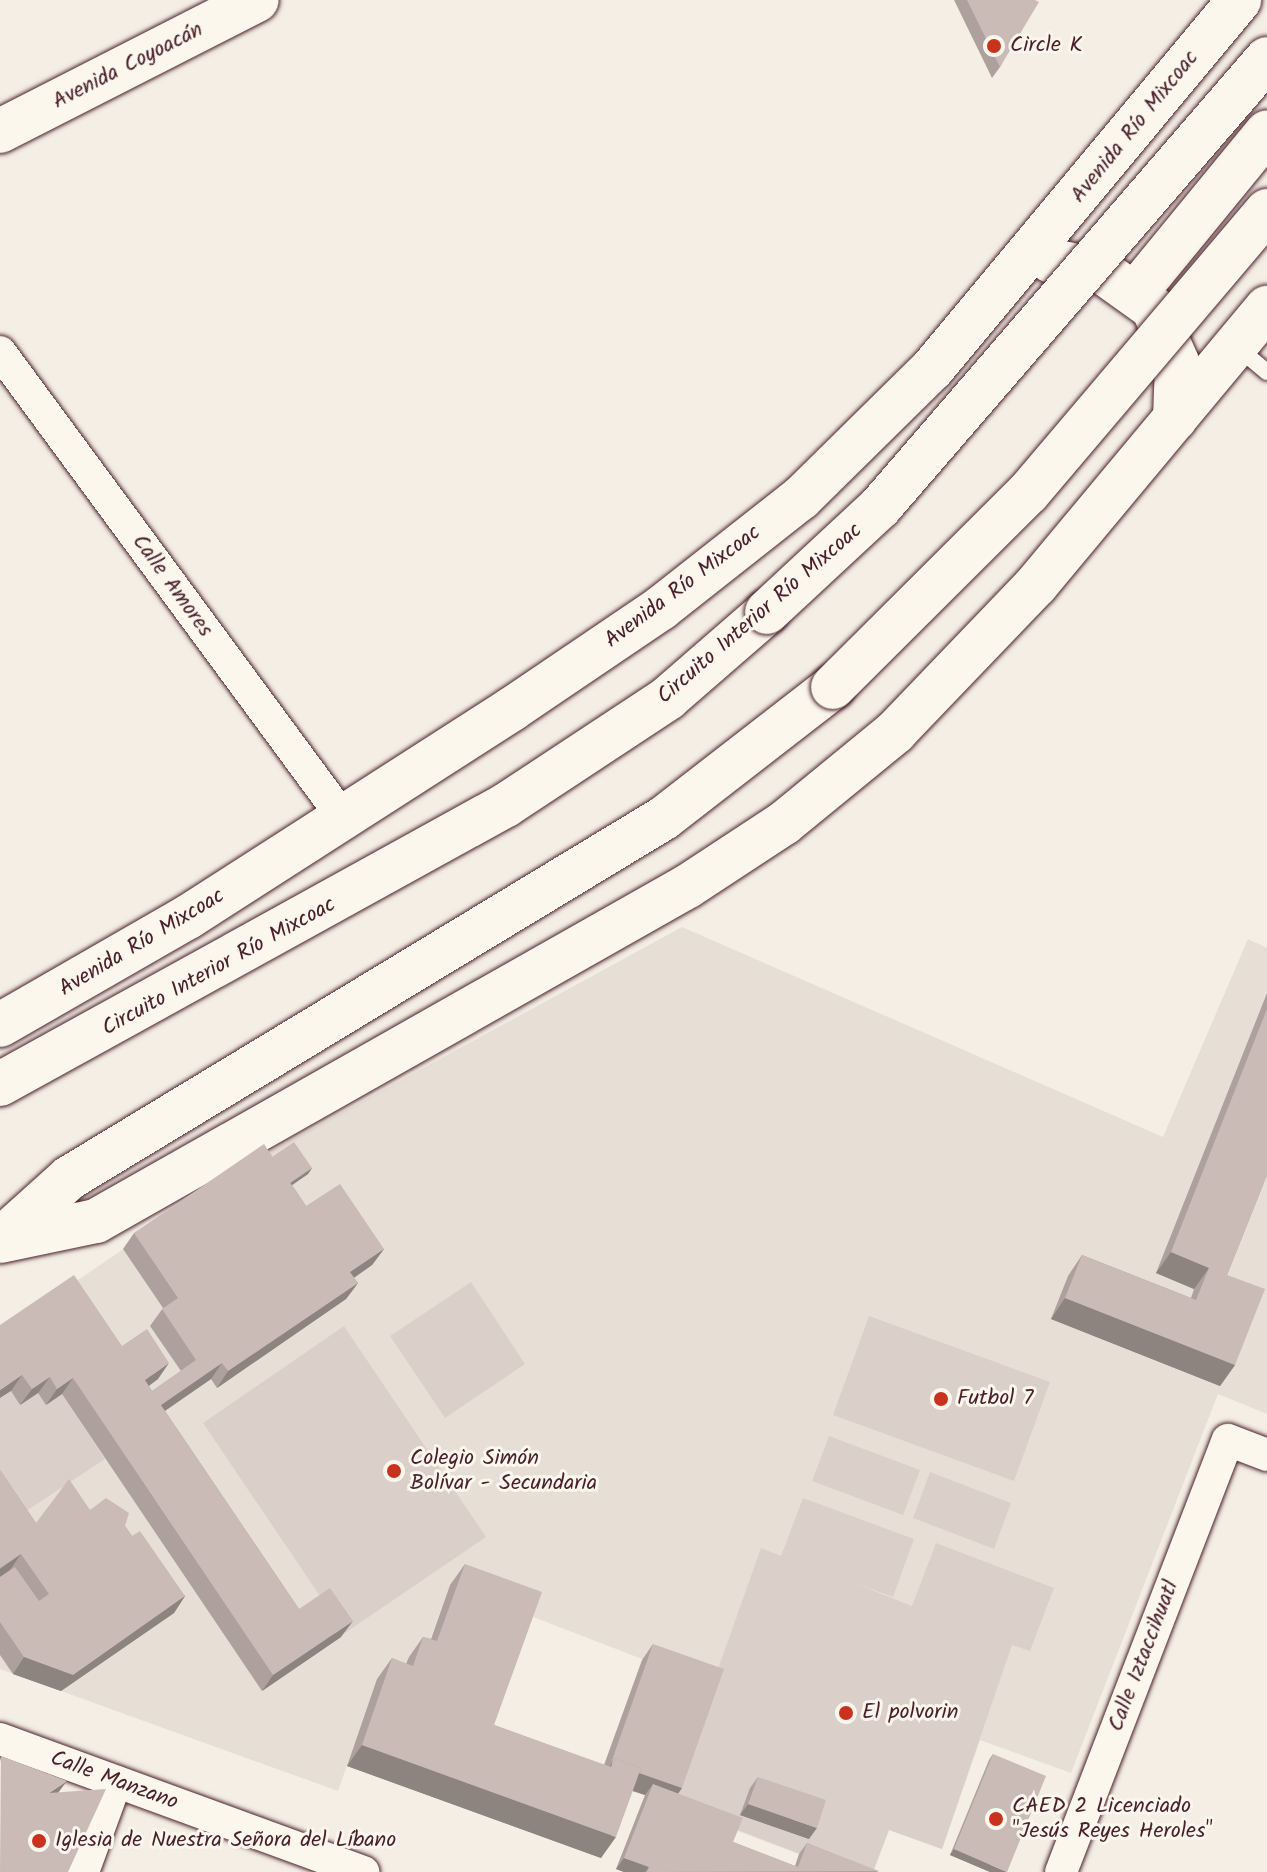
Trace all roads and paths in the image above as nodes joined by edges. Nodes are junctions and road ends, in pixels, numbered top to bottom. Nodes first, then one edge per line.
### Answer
1 (257, 0) edge
2 (1239, 0) edge
3 (1267, 59) edge
4 (0, 131) edge
5 (1267, 132) edge
6 (1267, 211) edge
7 (1022, 265) junction
8 (1137, 291) junction
9 (1267, 308) edge
10 (0, 352) edge
11 (1252, 359) edge
12 (1175, 419) junction
13 (344, 819) junction
14 (0, 1025) edge
15 (0, 1084) edge
16 (0, 1241) edge
17 (1267, 1455) edge
18 (0, 1739) edge
19 (116, 1782) junction
20 (83, 1872) edge
21 (363, 1872) edge
22 (1061, 1872) edge

1 - 4 main road, Avenida Coyoacán
2 - 7 main road, Avenida Río Mixcoac
3 - 15 main road, Circuito Interior Río Mixcoac, bridge
5 - 8 main road
6 - 16 main road, bridge
7 - 8 main road
7 - 13 main road, Avenida Río Mixcoac
8 - 12 main road
9 - 11 main road
10 - 13 street, Calle Amores
11 - 12 main road
12 - 16 main road
13 - 14 main road, Avenida Río Mixcoac
17 - 22 street, Calle Iztaccihuatl
18 - 19 street, Calle Manzano
19 - 20 street
19 - 21 street, Calle Manzano

